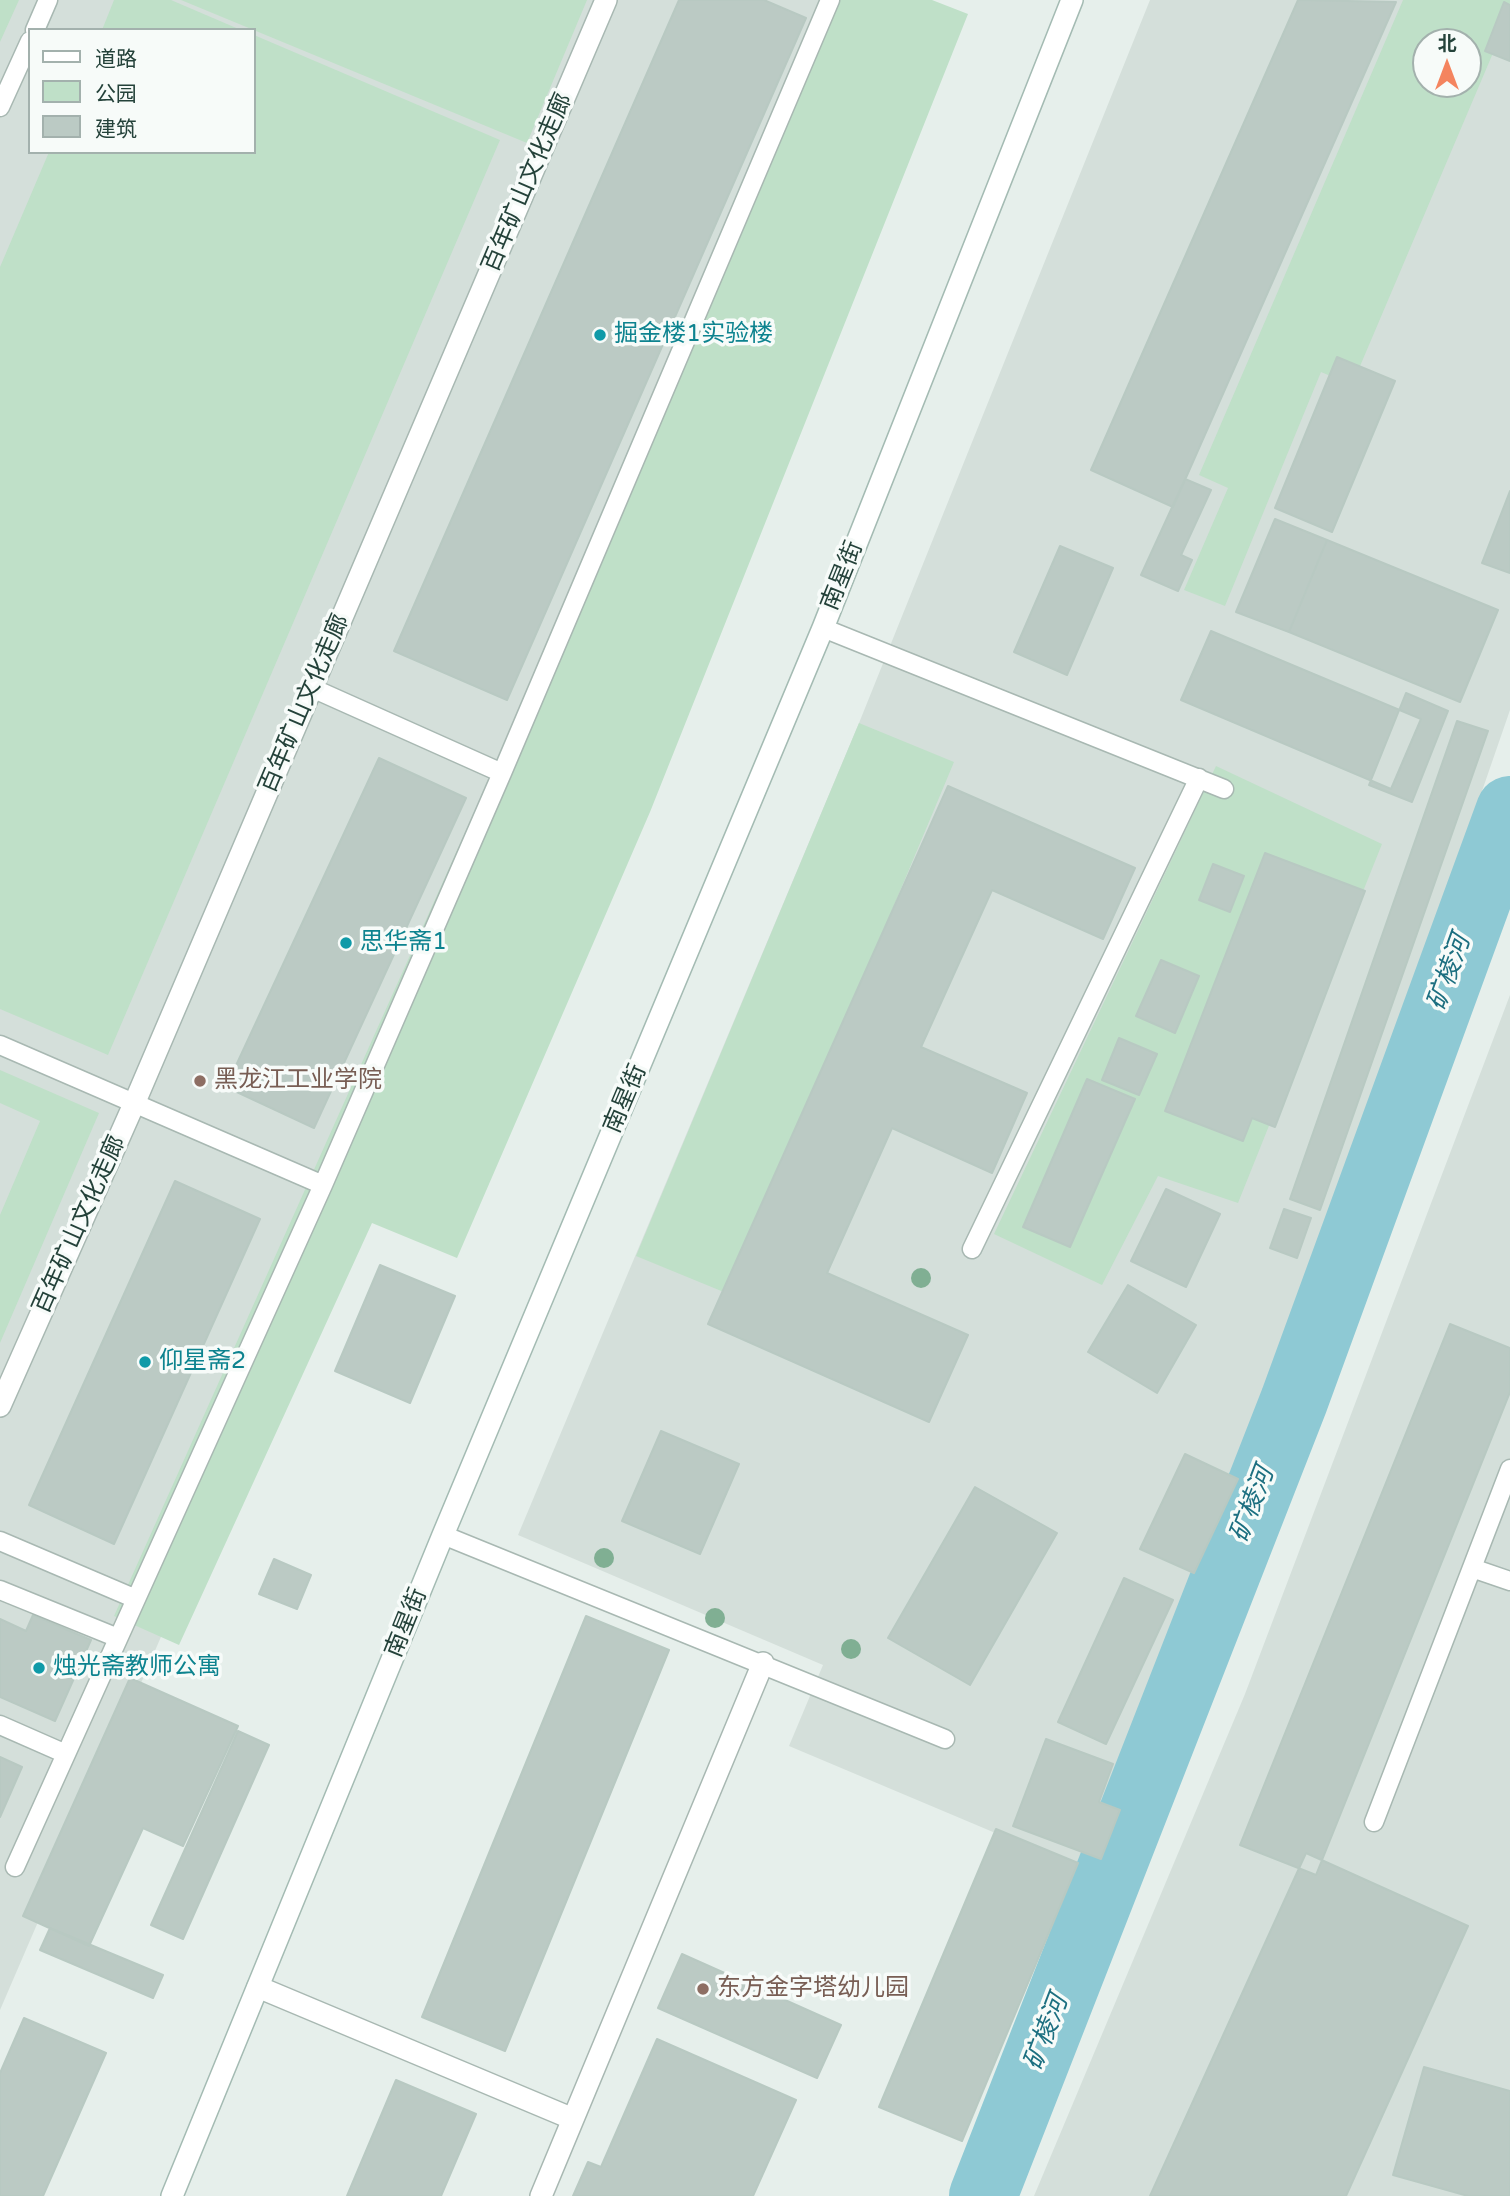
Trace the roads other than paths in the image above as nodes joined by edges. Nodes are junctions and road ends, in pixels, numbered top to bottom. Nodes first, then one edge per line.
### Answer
1 (48, 0) edge
2 (606, 0) edge
3 (830, 0) edge
4 (1072, 0) edge
5 (36, 28) edge
6 (28, 45) edge
7 (0, 107) edge
8 (823, 628) junction
9 (312, 688) junction
10 (502, 773) junction
11 (1199, 778) junction
12 (1224, 789) dead end
13 (0, 1045) edge
14 (134, 1104) junction
15 (323, 1185) junction
16 (972, 1250) dead end
17 (0, 1406) edge
18 (1510, 1469) edge
19 (443, 1535) junction
20 (0, 1541) edge
21 (1472, 1568) junction
22 (1510, 1581) edge
23 (0, 1590) edge
24 (136, 1599) junction
25 (118, 1638) junction
26 (763, 1663) junction
27 (0, 1725) edge
28 (945, 1739) dead end
29 (66, 1754) junction
30 (1374, 1822) dead end
31 (15, 1867) dead end
32 (258, 1987) junction
33 (573, 2119) junction
34 (172, 2196) edge
35 (541, 2196) edge

1 - 5 lane
2 - 9 street, 百年矿山文化走廊
3 - 10 lane
4 - 8 street, 南星街
6 - 7 lane
8 - 11 lane
8 - 19 street, 南星街
9 - 10 lane
9 - 14 street, 百年矿山文化走廊
10 - 15 lane
11 - 12 lane
11 - 16 lane
13 - 14 lane
14 - 15 lane
14 - 17 street, 百年矿山文化走廊
15 - 24 lane
18 - 21 lane
19 - 26 lane
19 - 32 street, 南星街
20 - 24 lane
21 - 22 lane
21 - 30 lane
23 - 25 lane
24 - 25 lane
25 - 29 lane
26 - 28 lane
26 - 33 street
27 - 29 lane
29 - 31 lane
32 - 33 street
32 - 34 street, 南星街
33 - 35 street

